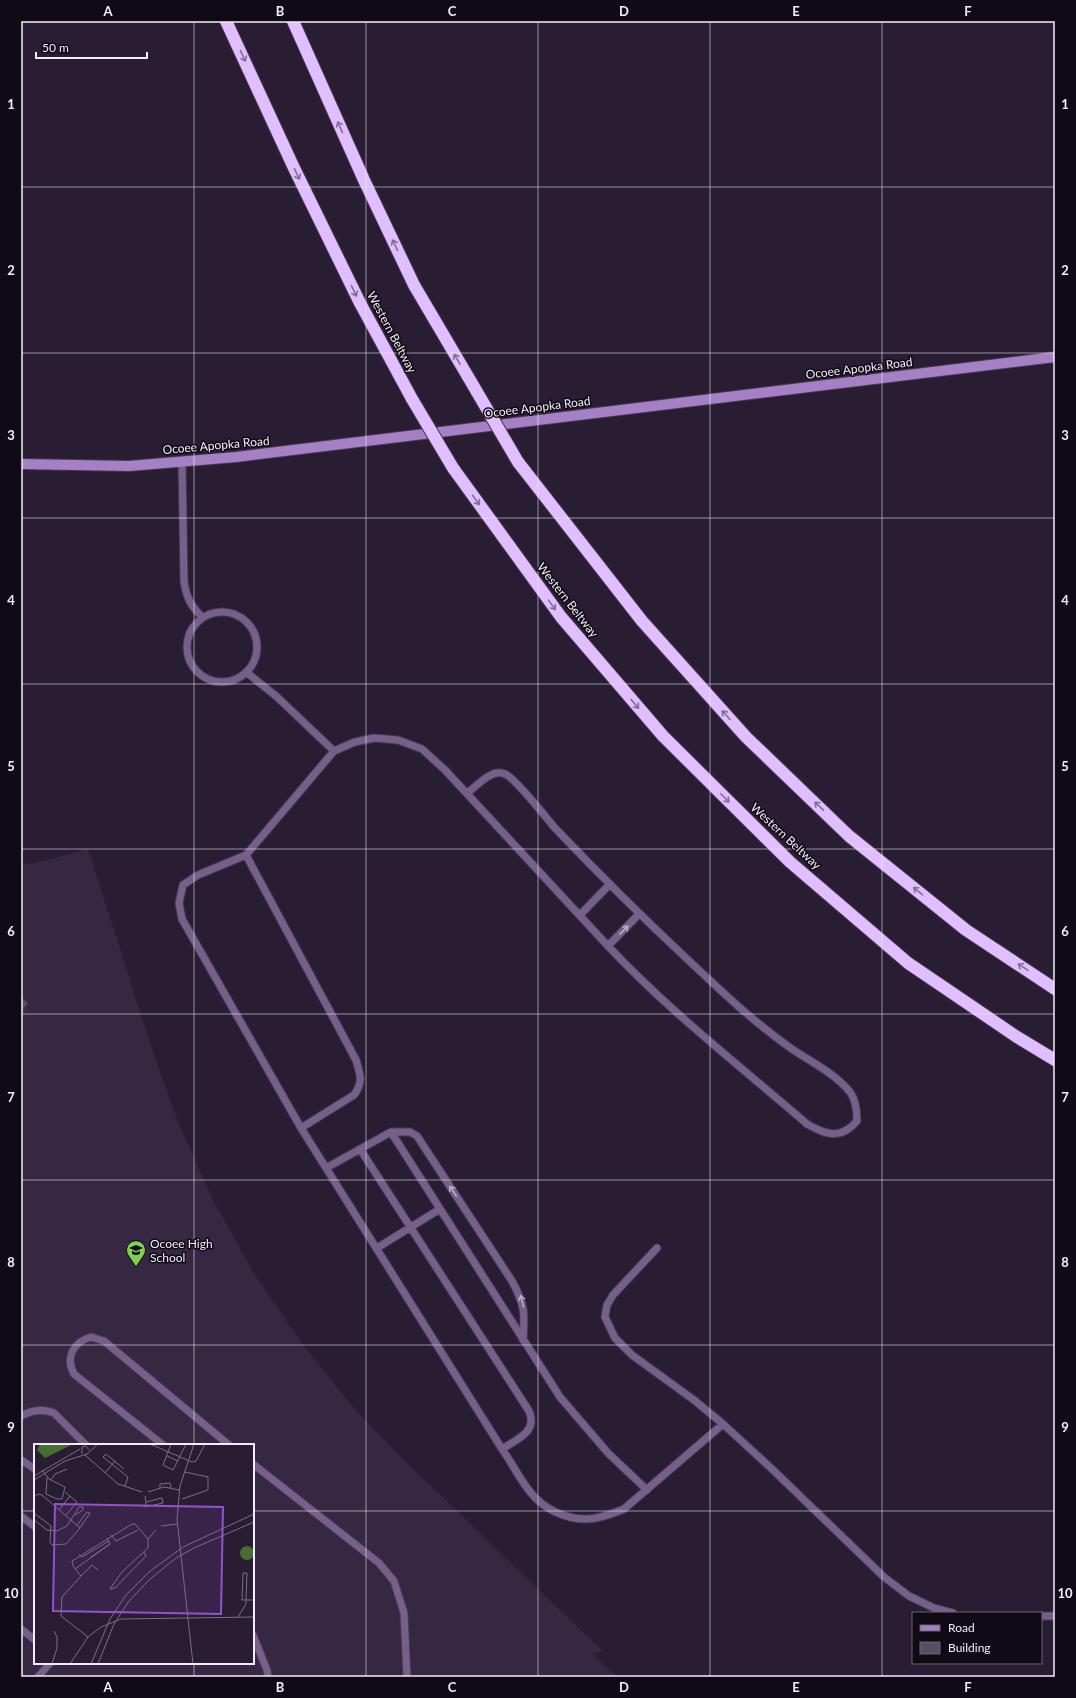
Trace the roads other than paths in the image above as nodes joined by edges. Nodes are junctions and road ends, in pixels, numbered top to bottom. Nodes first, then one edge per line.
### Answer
1 (226, 21) edge
2 (293, 21) edge
3 (1055, 357) edge
4 (182, 461) junction
5 (21, 464) edge
6 (202, 618) junction
7 (246, 672) junction
8 (334, 751) junction
9 (467, 793) junction
10 (246, 855) junction
11 (610, 884) junction
12 (639, 914) junction
13 (580, 915) junction
14 (608, 946) junction
15 (1055, 989) edge
16 (1055, 1060) edge
17 (301, 1128) junction
18 (390, 1132) junction
19 (360, 1149) junction
20 (326, 1168) junction
21 (440, 1209) junction
22 (411, 1228) junction
23 (376, 1248) junction
24 (657, 1248) dead end
25 (523, 1340) junction
26 (21, 1416) edge
27 (723, 1424) junction
28 (85, 1444) edge
29 (162, 1444) edge
30 (228, 1444) edge
31 (502, 1449) junction
32 (21, 1460) edge
33 (254, 1465) edge
34 (34, 1468) edge
35 (647, 1490) junction
36 (21, 1516) edge
37 (34, 1526) edge
38 (949, 1612) edge
39 (1042, 1616) edge
40 (1055, 1616) edge
41 (21, 1629) edge
42 (254, 1638) edge
43 (34, 1639) edge
44 (49, 1664) edge
45 (38, 1677) edge
46 (268, 1677) edge
47 (407, 1677) edge

1 -> 16 highway, Western Beltway, bridge
15 -> 2 highway, bridge
3 - 4 main road, Ocoee Apopka Road
4 - 5 main road, Ocoee Apopka Road
4 - 6 lane
6 - 7 lane
6 - 7 lane
7 - 8 lane
8 - 9 lane
8 - 10 lane
9 - 11 lane
9 - 13 lane
10 - 17 lane
10 - 17 lane
11 - 12 lane
11 - 13 lane
14 -> 12 lane
12 - 14 lane
13 - 14 lane
17 - 20 lane
18 - 19 lane
18 - 21 lane
25 -> 18 lane
19 - 20 lane
19 - 22 lane
20 - 23 lane
21 - 22 lane
21 - 25 lane
22 - 23 lane
22 - 31 lane
23 - 31 lane
24 - 27 lane
25 - 35 lane
26 - 28 lane
27 - 35 lane
27 - 38 lane
29 - 30 lane
31 - 35 lane
32 - 34 lane
33 - 47 lane
36 - 37 lane
39 - 40 lane
41 - 43 lane
42 - 46 lane
44 - 45 lane

